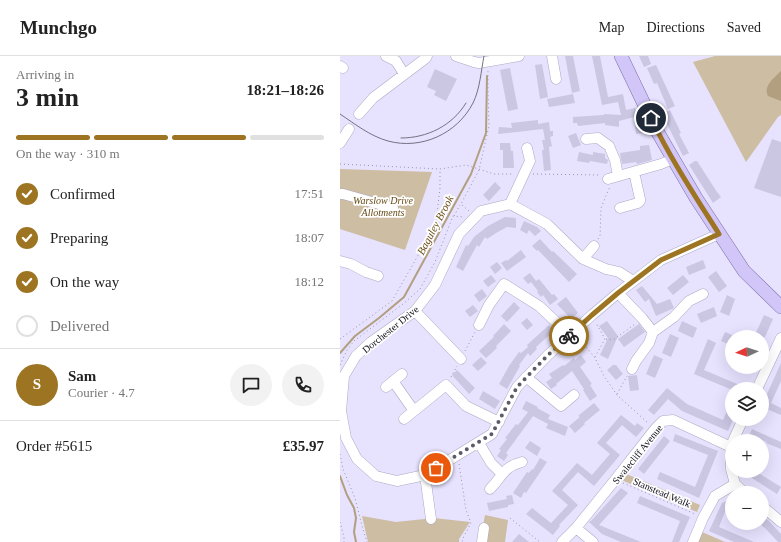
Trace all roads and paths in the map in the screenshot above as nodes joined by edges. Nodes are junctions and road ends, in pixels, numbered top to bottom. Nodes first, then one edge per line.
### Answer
1 (386, 56) edge
2 (427, 56) edge
3 (456, 56) edge
4 (519, 56) edge
5 (552, 56) edge
6 (621, 56) edge
7 (488, 61) junction
8 (404, 74) junction
9 (556, 79) dead end
10 (359, 114) dead end
11 (349, 129) dead end
12 (586, 139) dead end
13 (340, 143) edge
14 (527, 148) dead end
15 (673, 159) junction
16 (340, 164) edge
17 (440, 169) junction
18 (479, 170) junction
19 (634, 172) junction
20 (524, 174) junction
21 (618, 176) junction
22 (608, 179) dead end
23 (340, 194) edge
24 (461, 204) junction
25 (510, 204) junction
26 (393, 208) dead end
27 (620, 208) dead end
28 (453, 216) dead end
29 (476, 217) junction
30 (719, 234) junction
31 (594, 246) joint
32 (583, 260) junction
33 (340, 261) edge
34 (435, 262) dead end
35 (378, 276) dead end
36 (633, 282) junction
37 (618, 293) junction
38 (703, 294) dead end
39 (781, 307) edge
40 (415, 311) junction
41 (592, 315) junction
42 (642, 318) junction
43 (479, 325) joint
44 (653, 332) junction
45 (572, 334) junction
46 (340, 338) edge
47 (781, 338) edge
48 (605, 339) junction
49 (595, 358) junction
50 (460, 359) junction
51 (340, 365) edge
52 (632, 369) joint
53 (402, 374) dead end
54 (526, 377) junction
55 (760, 382) edge
56 (446, 385) junction
57 (574, 395) dead end
58 (617, 395) junction
59 (414, 411) junction
60 (404, 419) dead end
61 (499, 422) junction
62 (654, 429) junction
63 (725, 441) edge
64 (479, 443) junction
65 (340, 454) edge
66 (459, 454) junction
67 (522, 462) dead end
68 (502, 474) junction
69 (425, 475) junction
70 (733, 478) edge
71 (615, 480) junction
72 (735, 484) joint
73 (490, 489) dead end
74 (769, 512) edge
75 (510, 518) dead end
76 (703, 518) junction
77 (431, 519) dead end
78 (340, 522) edge
79 (781, 522) edge
80 (484, 528) dead end
81 (576, 528) junction
82 (344, 542) edge
83 (367, 542) edge
84 (462, 542) edge
85 (482, 542) edge
86 (540, 542) edge
87 (562, 542) edge
88 (593, 542) edge
89 (693, 542) edge

1 - 8 street
2 - 8 street
3 - 7 street
4 - 7 street
5 - 9 street
6 - 15 main road
7 - 18 path
8 - 10 street
11 - 13 street
12 - 21 street
14 - 20 street
15 - 19 street
15 - 30 main road
16 - 17 path
17 - 18 path
17 - 46 path
18 - 20 path
18 - 24 path
19 - 21 street
19 - 27 street
20 - 21 path
20 - 25 street
21 - 22 street
21 - 31 path
23 - 26 street
24 - 28 path
24 - 29 path
25 - 29 street, Dorchester Drive
25 - 32 street
29 - 40 street, Dorchester Drive
30 - 36 street
30 - 39 main road
31 - 32 street
32 - 36 street
33 - 35 street
34 - 51 path
36 - 37 street
37 - 41 street
37 - 42 street
38 - 44 street
40 - 50 street
40 - 69 street, Dorchester Drive
41 - 45 street
41 - 48 path
42 - 44 street
42 - 48 path
43 - 45 street
43 - 50 path
44 - 52 street
45 - 49 path
45 - 54 street
47 - 55 street
48 - 49 path
49 - 58 path
50 - 56 path
52 - 58 path
53 - 59 street
54 - 57 street
54 - 61 street
56 - 59 street
56 - 61 street
58 - 62 path
59 - 60 street
61 - 64 street
62 - 63 street, Swalecliff Avenue
62 - 71 street, Swalecliff Avenue
64 - 66 street
64 - 68 street
65 - 83 path
66 - 69 street
66 - 84 path
67 - 68 street
68 - 73 street
69 - 77 street
70 - 72 street
71 - 76 path, Stanstead Walk
71 - 81 street, Swalecliff Avenue
72 - 76 street
74 - 79 street
75 - 86 path
76 - 89 street
78 - 82 path
80 - 85 street
81 - 87 street, Swalecliff Avenue
81 - 88 street

